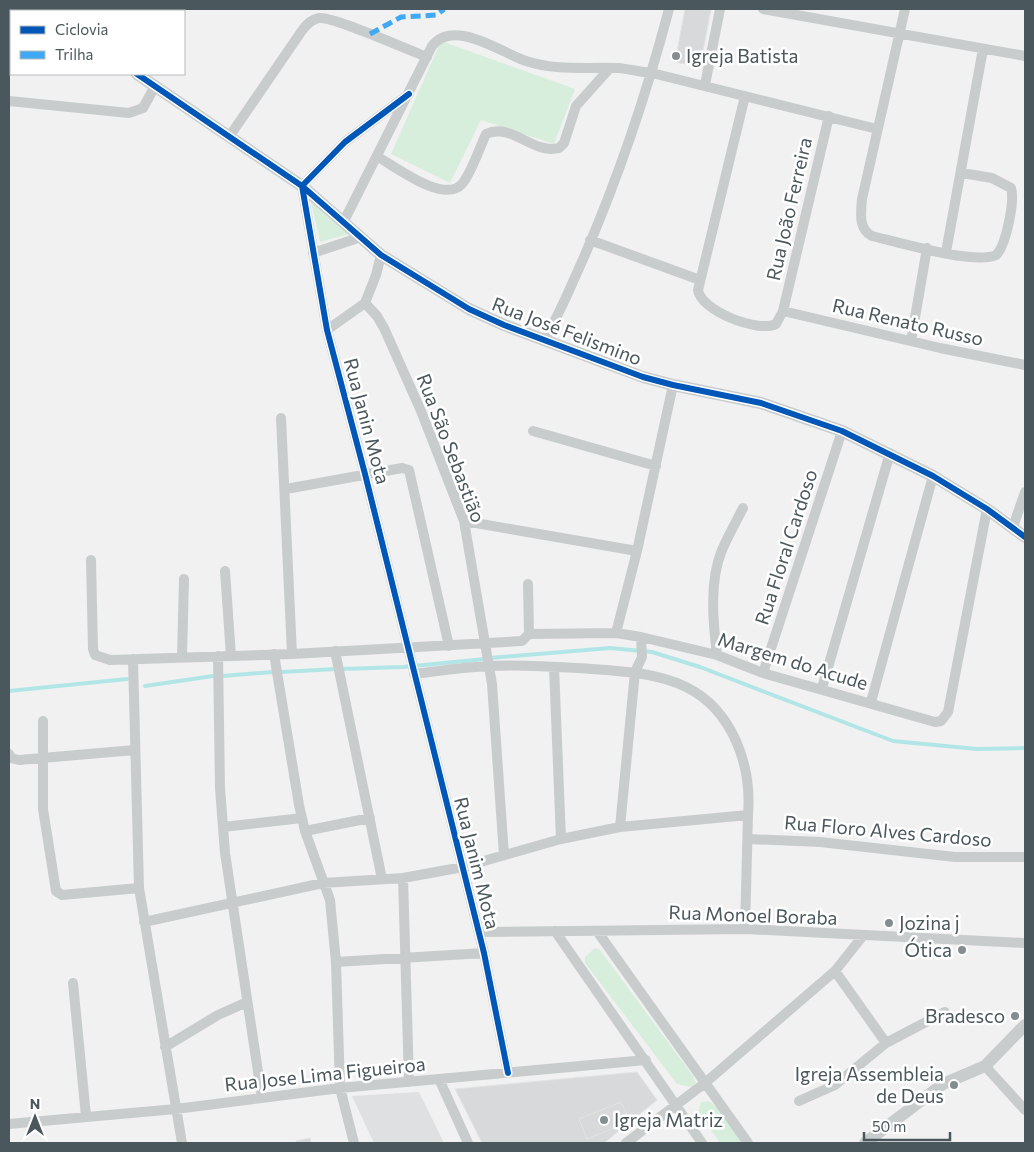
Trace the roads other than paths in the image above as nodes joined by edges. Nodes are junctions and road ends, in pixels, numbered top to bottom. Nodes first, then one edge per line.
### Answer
1 (669, 9) edge
2 (720, 9) edge
3 (763, 9) edge
4 (905, 9) edge
5 (900, 33) junction
6 (984, 49) junction
7 (427, 56) junction
8 (1025, 56) edge
9 (610, 68) junction
10 (652, 73) junction
11 (139, 75) edge
12 (705, 85) junction
13 (155, 86) junction
14 (409, 94) junction
15 (745, 96) junction
16 (9, 101) edge
17 (829, 116) junction
18 (877, 129) junction
19 (230, 137) junction
20 (378, 157) junction
21 (962, 172) junction
22 (302, 186) junction
23 (344, 221) junction
24 (361, 237) junction
25 (590, 240) junction
26 (927, 248) junction
27 (946, 252) junction
28 (312, 253) junction
29 (381, 255) junction
30 (700, 280) junction
31 (365, 303) junction
32 (783, 311) junction
33 (327, 330) junction
34 (544, 341) junction
35 (911, 341) junction
36 (1025, 365) edge
37 (673, 385) junction
38 (281, 418) dead end
39 (533, 431) dead end
40 (842, 431) junction
41 (890, 453) junction
42 (656, 466) junction
43 (365, 474) junction
44 (933, 476) junction
45 (286, 490) junction
46 (1025, 492) edge
47 (743, 508) dead end
48 (987, 510) junction
49 (464, 521) junction
50 (1013, 527) junction
51 (1025, 537) edge
52 (637, 551) junction
53 (91, 560) dead end
54 (225, 570) dead end
55 (184, 579) dead end
56 (528, 584) dead end
57 (616, 633) junction
58 (526, 638) junction
59 (642, 641) junction
60 (486, 644) junction
61 (449, 646) junction
62 (408, 647) junction
63 (335, 651) junction
64 (274, 654) junction
65 (292, 654) junction
66 (717, 655) junction
67 (218, 656) junction
68 (231, 656) junction
69 (182, 657) junction
70 (133, 659) junction
71 (490, 666) junction
72 (554, 667) junction
73 (413, 668) junction
74 (635, 672) junction
75 (763, 673) junction
76 (822, 688) junction
77 (870, 702) junction
78 (43, 721) dead end
79 (136, 750) junction
80 (9, 754) edge
81 (44, 758) junction
82 (748, 816) junction
83 (302, 818) junction
84 (370, 818) junction
85 (223, 827) junction
86 (620, 827) junction
87 (306, 831) junction
88 (748, 838) junction
89 (561, 839) junction
90 (504, 855) junction
91 (1025, 857) edge
92 (463, 867) junction
93 (403, 878) junction
94 (382, 879) junction
95 (324, 882) junction
96 (139, 888) junction
97 (232, 903) junction
98 (144, 922) junction
99 (745, 929) junction
100 (555, 931) junction
101 (597, 931) junction
102 (479, 932) junction
103 (862, 936) junction
104 (1025, 943) edge
105 (484, 953) junction
106 (406, 959) junction
107 (336, 962) junction
108 (835, 972) junction
109 (73, 983) dead end
110 (247, 1002) junction
111 (945, 1012) dead end
112 (1025, 1025) edge
113 (886, 1042) junction
114 (165, 1047) junction
115 (646, 1060) junction
116 (985, 1066) junction
117 (508, 1073) junction
118 (439, 1079) junction
119 (409, 1082) junction
120 (705, 1083) junction
121 (340, 1088) junction
122 (262, 1098) junction
123 (799, 1101) dead end
124 (676, 1105) junction
125 (176, 1109) junction
126 (1025, 1110) edge
127 (86, 1116) junction
128 (9, 1124) edge
129 (182, 1143) edge
130 (354, 1143) edge
131 (468, 1143) edge
132 (626, 1143) edge
133 (702, 1143) edge
134 (748, 1143) edge
135 (865, 1143) edge

1 - 10 street
2 - 12 street
3 - 5 street
4 - 5 street
5 - 6 street
5 - 18 street
6 - 8 street
6 - 21 street
7 - 9 street
7 - 14 street
7 - 19 street
9 - 10 street
9 - 20 street
10 - 12 street, Rua João Ferreira
10 - 25 street
11 - 13 street, Rua José Felismino
12 - 15 street, Rua João Ferreira
13 - 16 street
13 - 19 street, Rua José Felismino
14 - 20 street
14 - 22 street
15 - 17 street, Rua João Ferreira
15 - 30 street
17 - 18 street, Rua João Ferreira
17 - 32 street, Rua João Ferreira
18 - 26 street
19 - 22 street, Rua José Felismino
20 - 23 street
21 - 27 street
21 - 27 street
22 - 23 street, Rua José Felismino
22 - 28 street, Rua Janin Mota
23 - 24 street, Rua José Felismino
24 - 28 street
24 - 29 street, Rua José Felismino
25 - 30 street
25 - 34 street
26 - 27 street
26 - 35 street
28 - 33 street, Rua Janin Mota
29 - 31 street
29 - 34 street, Rua José Felismino
30 - 32 street
31 - 33 street
31 - 49 street, Rua São Sebastião
32 - 35 street, Rua Renato Russo
33 - 43 street, Rua Janin Mota
34 - 37 street, Rua José Felismino
35 - 36 street, Rua Renato Russo
37 - 40 street, Rua José Felismino
37 - 42 street
38 - 45 street
39 - 42 street
40 - 41 street, Rua José Felismino
40 - 75 street, Rua Floral Cardoso
41 - 44 street, Rua José Felismino
41 - 76 street
42 - 52 street
43 - 45 street
43 - 61 street
43 - 62 street, Rua Janin Mota
44 - 48 street, Rua José Felismino
44 - 77 street
45 - 65 street
46 - 50 street
47 - 66 street
48 - 50 street, Rua José Felismino
48 - 77 street, Margem do Acude
49 - 52 street
49 - 60 street, Rua São Sebastião
50 - 51 street, Rua José Felismino
52 - 57 street
53 - 70 street
54 - 68 street
55 - 69 street
56 - 58 street
57 - 58 street
57 - 59 street, Margem do Acude
58 - 60 street
59 - 66 street, Margem do Acude
59 - 74 street
60 - 61 street
60 - 71 street, Rua São Sebastião
61 - 62 street
62 - 63 street
62 - 73 street, Rua Janin Mota
63 - 65 street
63 - 84 street
64 - 65 street
64 - 68 street
64 - 83 street
66 - 75 street, Margem do Acude
67 - 68 street
67 - 69 street
67 - 85 street
69 - 70 street
70 - 79 street
71 - 72 street
71 - 73 street
71 - 90 street, Rua São Sebastião
72 - 74 street
72 - 89 street
73 - 92 street, Rua Janim Mota
74 - 82 street
74 - 86 street
75 - 76 street, Margem do Acude
76 - 77 street, Margem do Acude
78 - 81 street
79 - 81 street
79 - 96 street
80 - 81 street
81 - 96 street
82 - 86 street
82 - 88 street
83 - 85 street
83 - 87 street
84 - 87 street
84 - 94 street
85 - 97 street
86 - 89 street
87 - 95 street
88 - 91 street, Rua Floro Alves Cardoso
88 - 99 street
89 - 90 street
90 - 92 street
92 - 93 street
92 - 102 street, Rua Janim Mota
93 - 94 street
93 - 106 street
94 - 95 street
95 - 97 street
95 - 107 street
96 - 98 street
97 - 98 street
97 - 110 street
98 - 114 street
99 - 101 street, Rua Monoel Boraba
99 - 103 street, Rua Monoel Boraba
100 - 101 street, Rua Monoel Boraba
100 - 102 street, Rua Monoel Boraba
100 - 115 street
101 - 120 street
102 - 105 street, Rua Janim Mota
103 - 104 street, Rua Monoel Boraba
103 - 108 street
105 - 106 street
105 - 117 street, Rua Janim Mota
106 - 107 street
106 - 119 street
107 - 121 street
108 - 113 street
108 - 120 street
109 - 127 street
110 - 114 street
110 - 122 street
111 - 113 street
112 - 116 street
113 - 123 street
114 - 125 street
115 - 117 street, Rua Jose Lima Figueiroa
115 - 124 street
116 - 126 street
116 - 135 street
117 - 118 street, Rua Jose Lima Figueiroa
118 - 119 street, Rua Jose Lima Figueiroa
118 - 131 street
119 - 121 street, Rua Jose Lima Figueiroa
120 - 124 street
120 - 134 street
121 - 122 street, Rua Jose Lima Figueiroa
121 - 130 street
122 - 125 street, Rua Jose Lima Figueiroa
124 - 132 street
124 - 133 street
125 - 127 street, Rua Jose Lima Figueiroa
125 - 129 street
127 - 128 street, Rua Jose Lima Figueiroa

